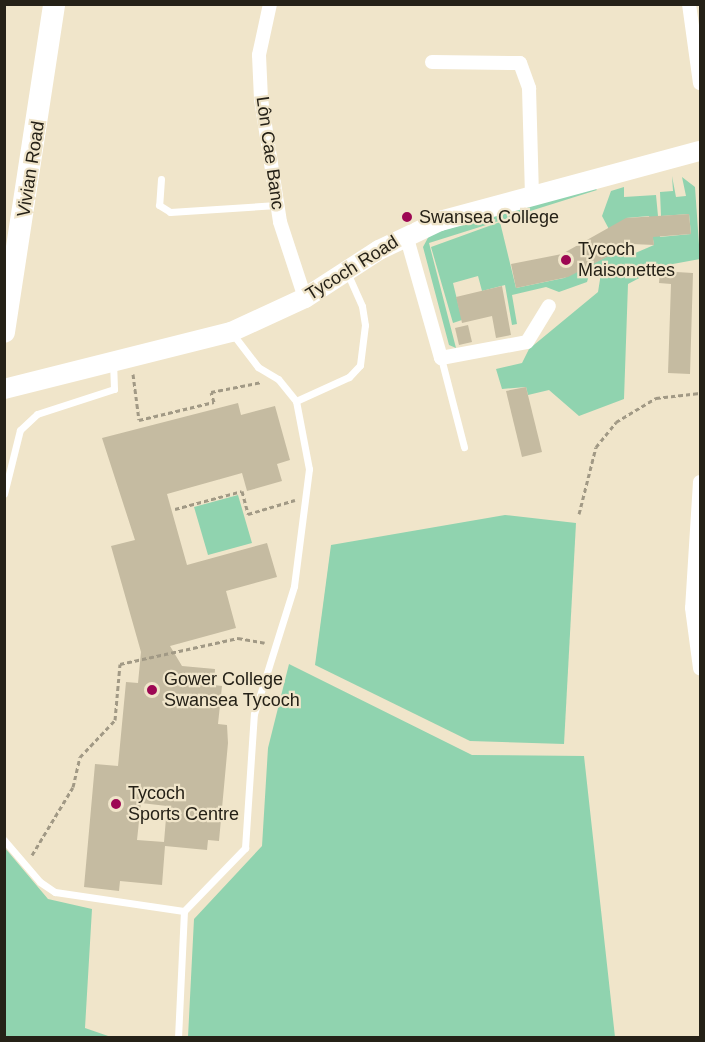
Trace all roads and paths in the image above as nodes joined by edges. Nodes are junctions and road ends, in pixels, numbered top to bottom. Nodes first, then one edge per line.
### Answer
1 (54, 4) edge
2 (270, 4) edge
3 (689, 4) edge
4 (432, 62) dead end
5 (700, 83) edge
6 (700, 151) edge
7 (161, 179) dead end
8 (532, 193) junction
9 (277, 206) junction
10 (406, 235) junction
11 (347, 273) junction
12 (304, 298) junction
13 (549, 306) dead end
14 (4, 332) edge
15 (231, 332) junction
16 (441, 357) junction
17 (122, 360) junction
18 (278, 379) junction
19 (4, 389) edge
20 (700, 393) edge
21 (296, 401) junction
22 (464, 447) dead end
23 (700, 482) edge
24 (4, 494) edge
25 (308, 497) junction
26 (175, 509) dead end
27 (579, 514) dead end
28 (279, 645) junction
29 (700, 668) edge
30 (4, 840) edge
31 (26, 864) junction
32 (184, 911) junction
33 (178, 1038) edge

1 - 14 main road, Vivian Road
2 - 9 street, Lôn Cae Banc
3 - 5 street
4 - 8 street
6 - 8 street, Tycoch Road
7 - 9 lane
8 - 10 street, Tycoch Road
9 - 12 street, Lôn Cae Banc
10 - 11 street, Tycoch Road
10 - 16 street
11 - 12 street, Tycoch Road
11 - 21 lane
12 - 15 street, Tycoch Road
13 - 16 street
15 - 17 street, Tycoch Road
15 - 18 lane
16 - 22 lane
17 - 18 path
17 - 19 street, Tycoch Road
17 - 24 lane
18 - 21 lane
20 - 27 path
21 - 25 lane
23 - 29 street
25 - 26 path
25 - 28 lane
28 - 31 path
28 - 32 lane
30 - 31 lane
31 - 32 lane
32 - 33 lane

